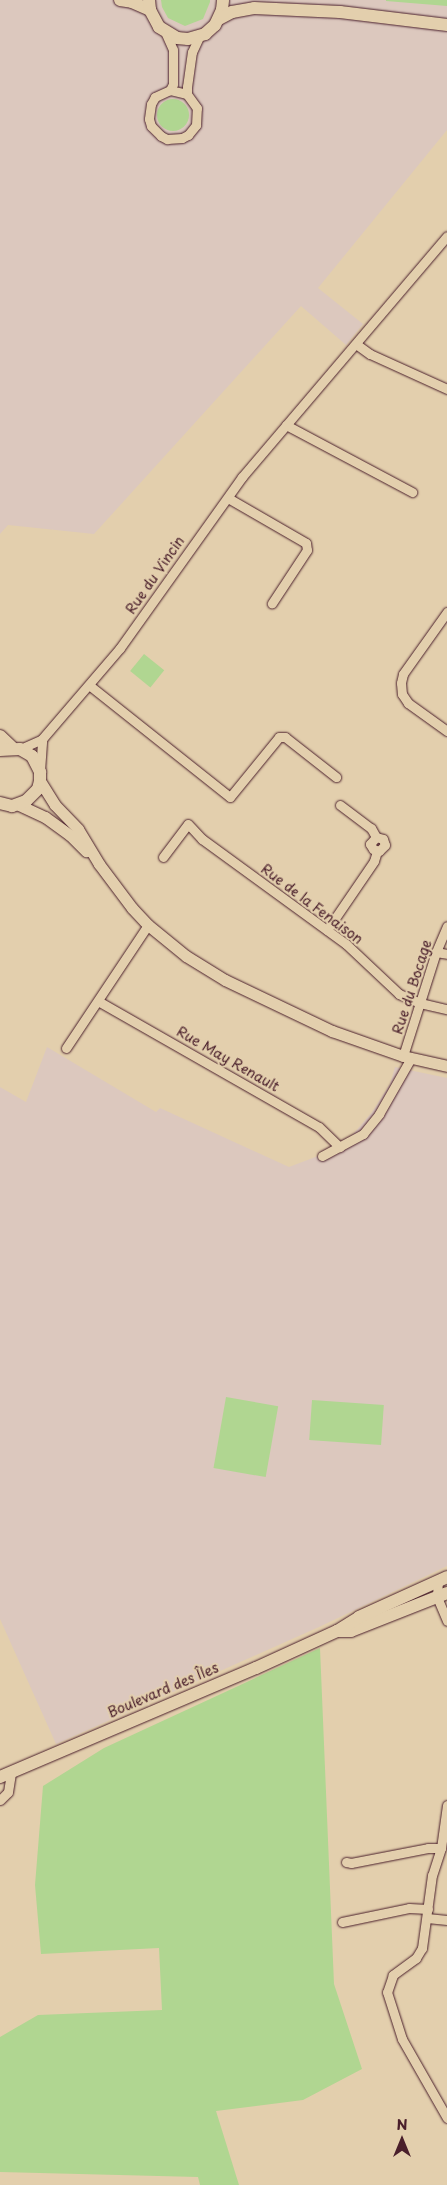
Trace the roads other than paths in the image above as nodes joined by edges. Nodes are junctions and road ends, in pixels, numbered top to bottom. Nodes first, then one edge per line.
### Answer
1 (120, 0) edge
2 (223, 0) edge
3 (253, 0) edge
4 (150, 5) edge
5 (447, 16) edge
6 (219, 19) junction
7 (447, 25) edge
8 (166, 34) junction
9 (199, 37) junction
10 (170, 90) junction
11 (187, 94) junction
12 (447, 236) edge
13 (356, 344) junction
14 (447, 389) edge
15 (286, 424) junction
16 (412, 492) dead end
17 (228, 498) junction
18 (272, 603) dead end
19 (447, 612) edge
20 (89, 685) junction
21 (447, 731) edge
22 (0, 736) edge
23 (42, 739) junction
24 (11, 749) edge
25 (40, 776) junction
26 (336, 777) dead end
27 (340, 804) dead end
28 (6, 806) edge
29 (163, 857) dead end
30 (99, 864) junction
31 (148, 925) junction
32 (447, 926) edge
33 (327, 930) junction
34 (436, 952) junction
35 (447, 954) edge
36 (98, 1001) junction
37 (420, 1003) junction
38 (447, 1009) edge
39 (66, 1048) dead end
40 (407, 1057) junction
41 (447, 1066) edge
42 (340, 1147) junction
43 (322, 1156) dead end
44 (442, 1579) edge
45 (442, 1595) edge
46 (447, 1621) edge
47 (337, 1630) junction
48 (5, 1775) edge
49 (0, 1800) edge
50 (447, 1805) edge
51 (441, 1848) junction
52 (442, 1861) edge
53 (346, 1862) dead end
54 (427, 1913) junction
55 (447, 1920) edge
56 (342, 1922) dead end
57 (447, 2118) edge

1 - 4 main road
2 - 6 main road
3 - 5 main road
4 - 8 main road
6 - 7 main road
6 - 9 main road
8 - 9 main road
8 - 10 street
9 - 11 street
10 - 11 street
10 - 11 street
12 - 13 street, Rue du Vincin
13 - 14 street
13 - 15 street, Rue du Vincin
15 - 16 street
15 - 17 street, Rue du Vincin
17 - 18 street
17 - 20 street, Rue du Vincin
19 - 21 street
20 - 23 street, Rue du Vincin
20 - 26 street
22 - 24 main road
23 - 24 street, Rue du Vincin
23 - 25 street
24 - 25 main road
25 - 28 main road
25 - 30 street
27 - 33 street
28 - 30 street
29 - 33 street, Rue de la Fenaison
30 - 31 street
31 - 36 street
31 - 40 street
32 - 34 street, Rue du Bocage
33 - 37 street, Rue de la Fenaison
34 - 35 street
34 - 37 street, Rue du Bocage
36 - 39 street
36 - 42 street, Rue May Renault
37 - 38 street, Rue de la Fenaison
37 - 40 street, Rue du Bocage
40 - 41 street
40 - 42 street, Rue du Bocage
42 - 43 street, Rue du Bocage
44 - 45 street
44 - 47 main road, Boulevard des Îles
45 - 46 street
45 - 47 main road, Boulevard des Îles
47 - 48 main road, Boulevard des Îles
48 - 49 street
50 - 51 street
51 - 52 street
51 - 53 street
52 - 54 street
54 - 55 street
54 - 56 street
54 - 57 street

